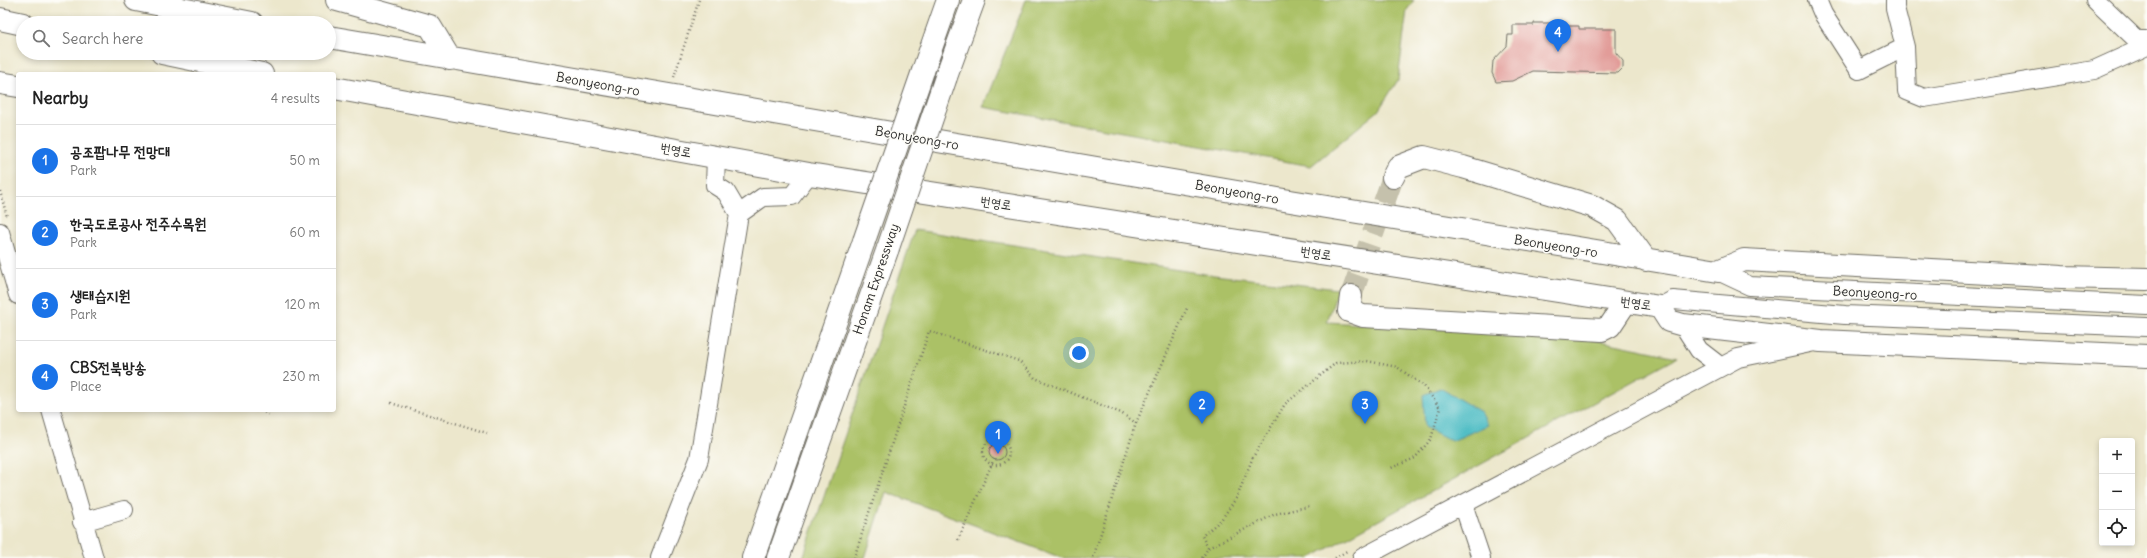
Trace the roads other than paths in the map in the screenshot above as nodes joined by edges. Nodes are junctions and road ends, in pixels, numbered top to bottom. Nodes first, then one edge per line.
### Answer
1 (136, 0) edge
2 (337, 0) edge
3 (948, 0) edge
4 (974, 0) edge
5 (1817, 0) edge
6 (1895, 0) edge
7 (2104, 3) edge
8 (217, 16) edge
9 (0, 19) edge
10 (16, 22) edge
11 (336, 38) edge
12 (2147, 40) edge
13 (2147, 46) edge
14 (1906, 47) junction
15 (450, 59) junction
16 (195, 60) edge
17 (252, 72) edge
18 (0, 83) edge
19 (16, 86) edge
20 (336, 88) edge
21 (716, 157) junction
22 (809, 174) junction
23 (1393, 177) tunnel mouth
24 (739, 214) junction
25 (0, 232) edge
26 (1646, 260) junction
27 (1718, 271) junction
28 (2147, 278) edge
29 (16, 288) edge
30 (1351, 296) tunnel mouth
31 (1626, 302) junction
32 (2147, 305) edge
33 (1660, 307) junction
34 (1683, 325) junction
35 (2147, 327) edge
36 (1821, 341) junction
37 (2147, 356) edge
38 (1721, 367) junction
39 (56, 412) edge
40 (1463, 504) junction
41 (124, 510) dead end
42 (82, 522) junction
43 (94, 558) edge
44 (660, 558) edge
45 (753, 558) edge
46 (778, 558) edge
47 (1362, 558) edge
48 (1481, 558) edge

1 - 8 main road
2 - 15 main road
3 - 45 main road, Honam Expressway, bridge
4 - 46 main road, Honam Expressway, bridge
5 - 14 street
6 - 14 street
7 - 12 street
9 - 10 main road
11 - 15 main road, Beonyeong-ro
13 - 14 street
15 - 26 main road, Beonyeong-ro
16 - 17 main road
18 - 19 main road
20 - 21 main road, 번영로
21 - 22 main road, 번영로
21 - 24 street
22 - 24 street
22 - 31 main road, 번영로
23 - 26 main road
24 - 44 street
25 - 29 street
26 - 27 main road, Beonyeong-ro
27 - 28 main road
27 - 32 street, Beonyeong-ro
30 - 31 main road
31 - 33 main road, 번영로
33 - 34 main road
33 - 35 street, Beonyeong-ro
34 - 36 main road
34 - 38 street
36 - 37 main road
36 - 38 street
38 - 40 street
39 - 42 street
40 - 47 street
40 - 48 street
41 - 42 street
42 - 43 street

